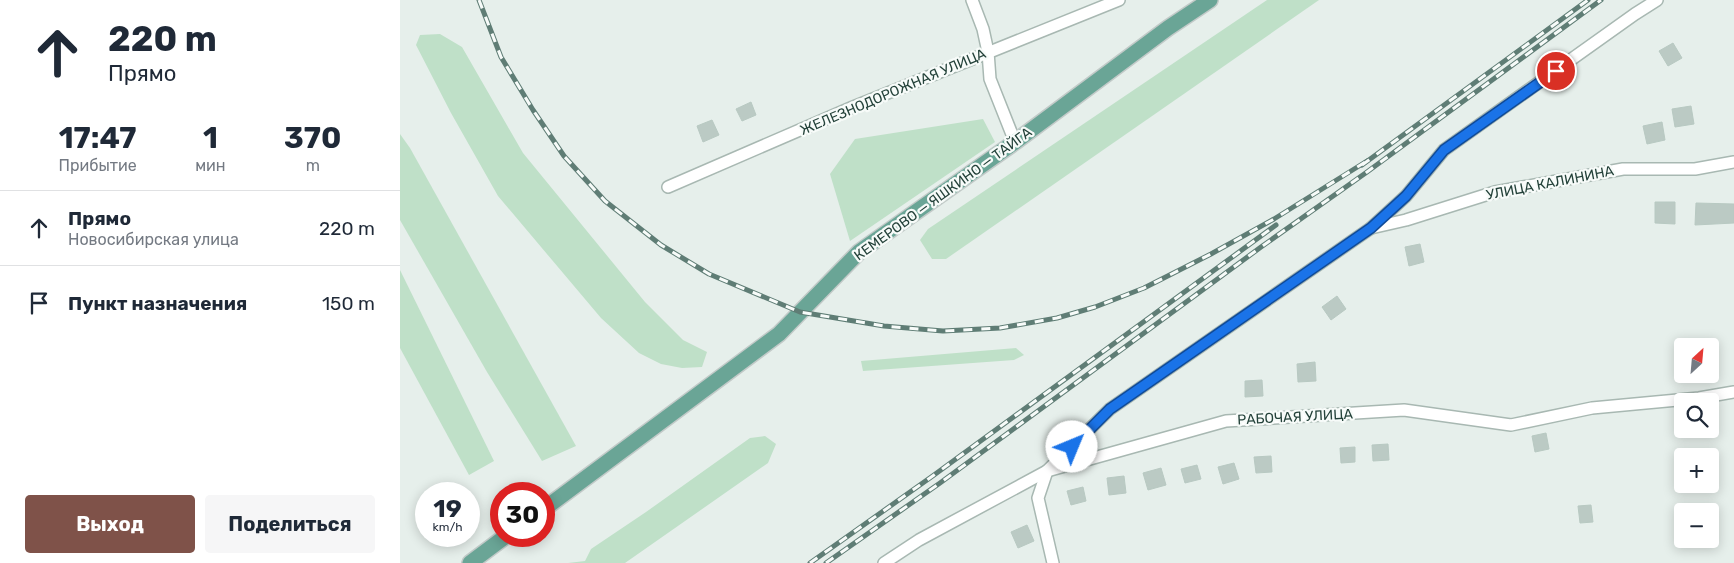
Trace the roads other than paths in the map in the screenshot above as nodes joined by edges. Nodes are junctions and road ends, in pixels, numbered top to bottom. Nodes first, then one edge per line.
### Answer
1 (972, 0) edge
2 (1119, 0) edge
3 (1210, 0) edge
4 (1657, 0) edge
5 (988, 52) junction
6 (1015, 142) junction
7 (1734, 162) edge
8 (668, 187) dead end
9 (1371, 228) junction
10 (1734, 392) edge
11 (1047, 471) junction
12 (555, 501) edge
13 (491, 547) edge
14 (470, 563) edge
15 (884, 563) edge
16 (1053, 563) edge

1 - 5 street
2 - 5 street, ЖЕЛЕЗНОДОРОЖНАЯ УЛИЦА
3 - 6 main road, КЕМЕРОВО — ЯШКИНО — ТАЙГА
4 - 9 street
5 - 6 street
5 - 8 street, ЖЕЛЕЗНОДОРОЖНАЯ УЛИЦА
6 - 12 main road, КЕМЕРОВО — ЯШКИНО — ТАЙГА
7 - 9 street, УЛИЦА КАЛИНИНА
9 - 11 street
10 - 11 street, РАБОЧАЯ УЛИЦА
11 - 15 street, РАБОЧАЯ УЛИЦА
11 - 16 street
13 - 14 main road

